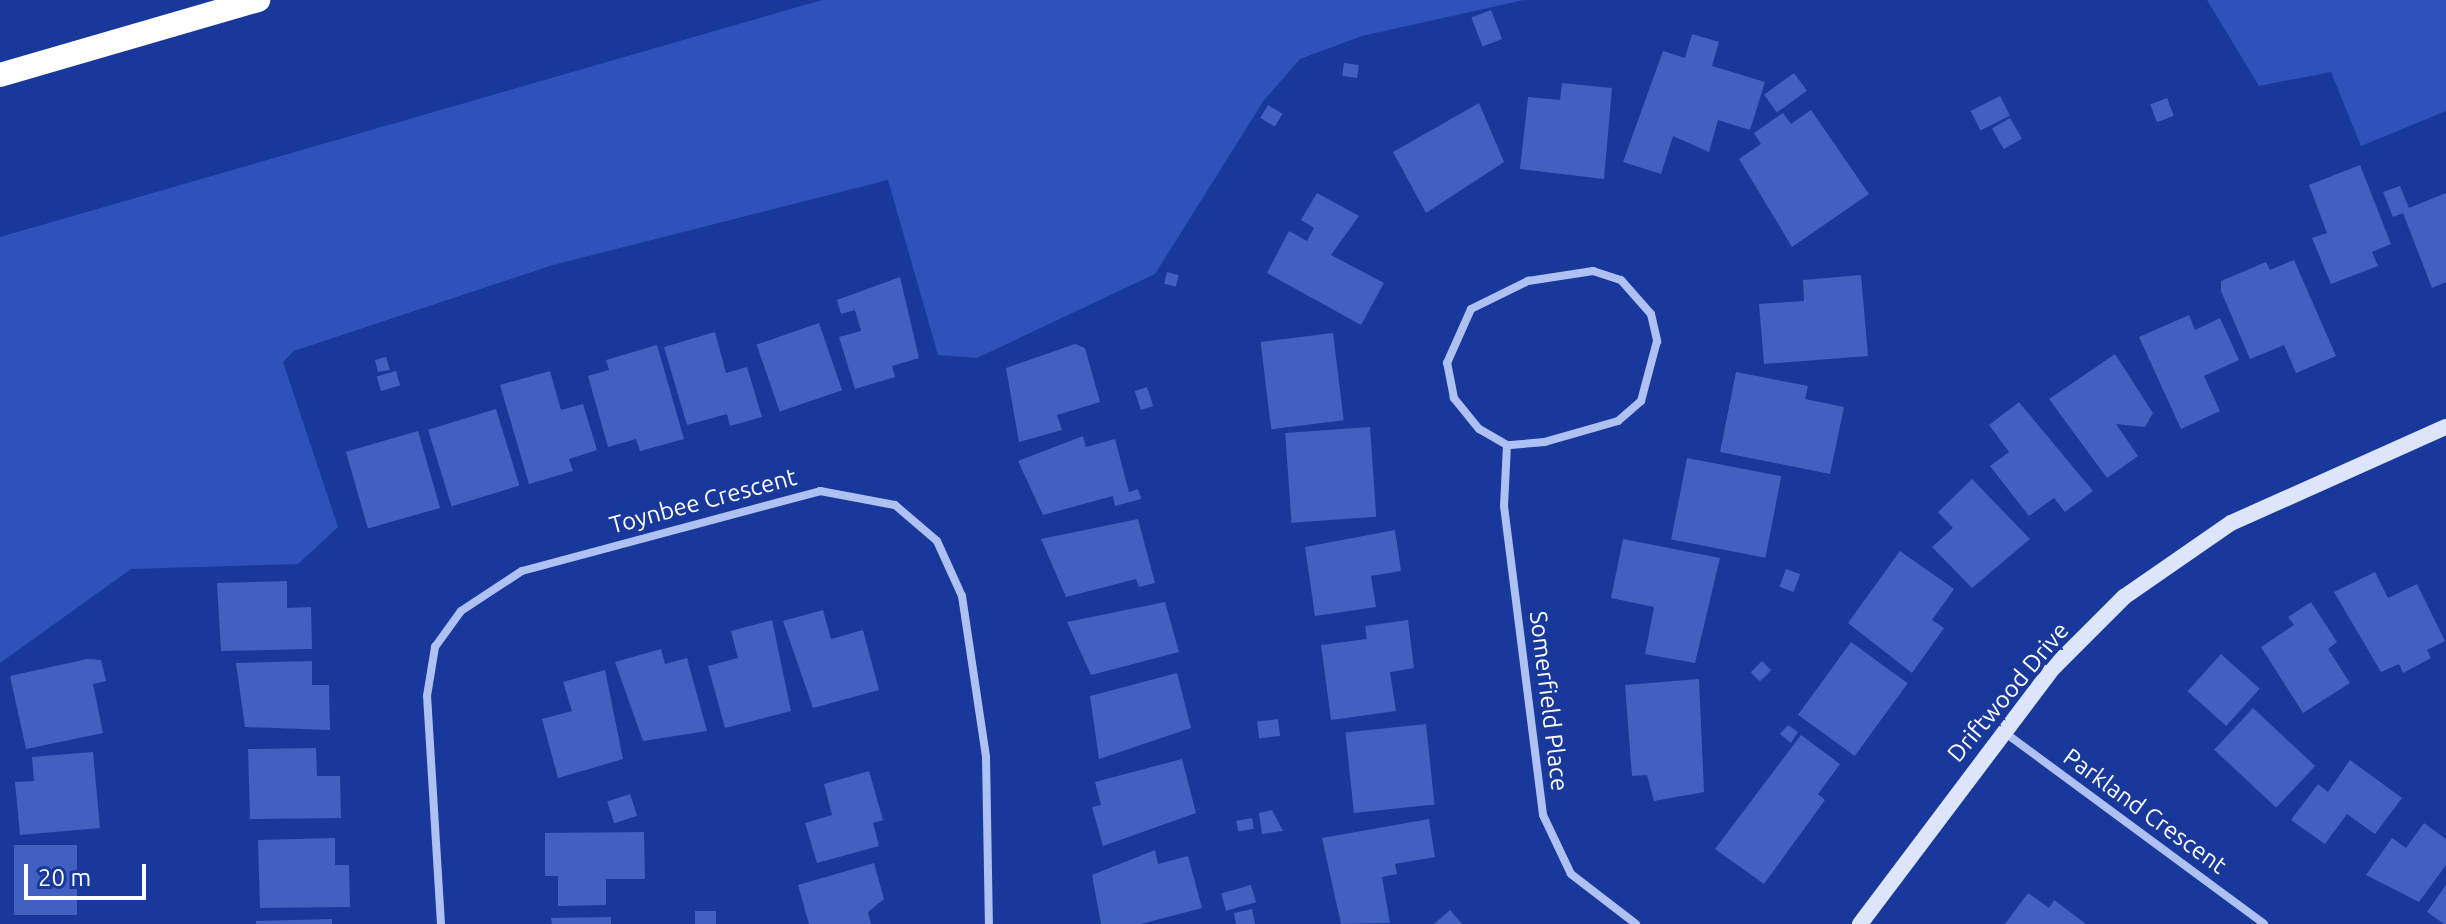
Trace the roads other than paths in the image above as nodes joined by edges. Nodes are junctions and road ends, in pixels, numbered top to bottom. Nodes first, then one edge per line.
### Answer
1 (258, 0) edge
2 (0, 75) edge
3 (2446, 427) edge
4 (1507, 445) junction
5 (2002, 731) junction
6 (441, 924) edge
7 (989, 924) edge
8 (1636, 924) edge
9 (1860, 924) edge
10 (2264, 924) edge

1 - 2 highway
3 - 5 street, Driftwood Drive
4 - 4 street
4 - 8 street, Somerfield Place
5 - 9 street, Driftwood Drive
5 - 10 street, Parkland Crescent
6 - 7 street, Toynbee Crescent

